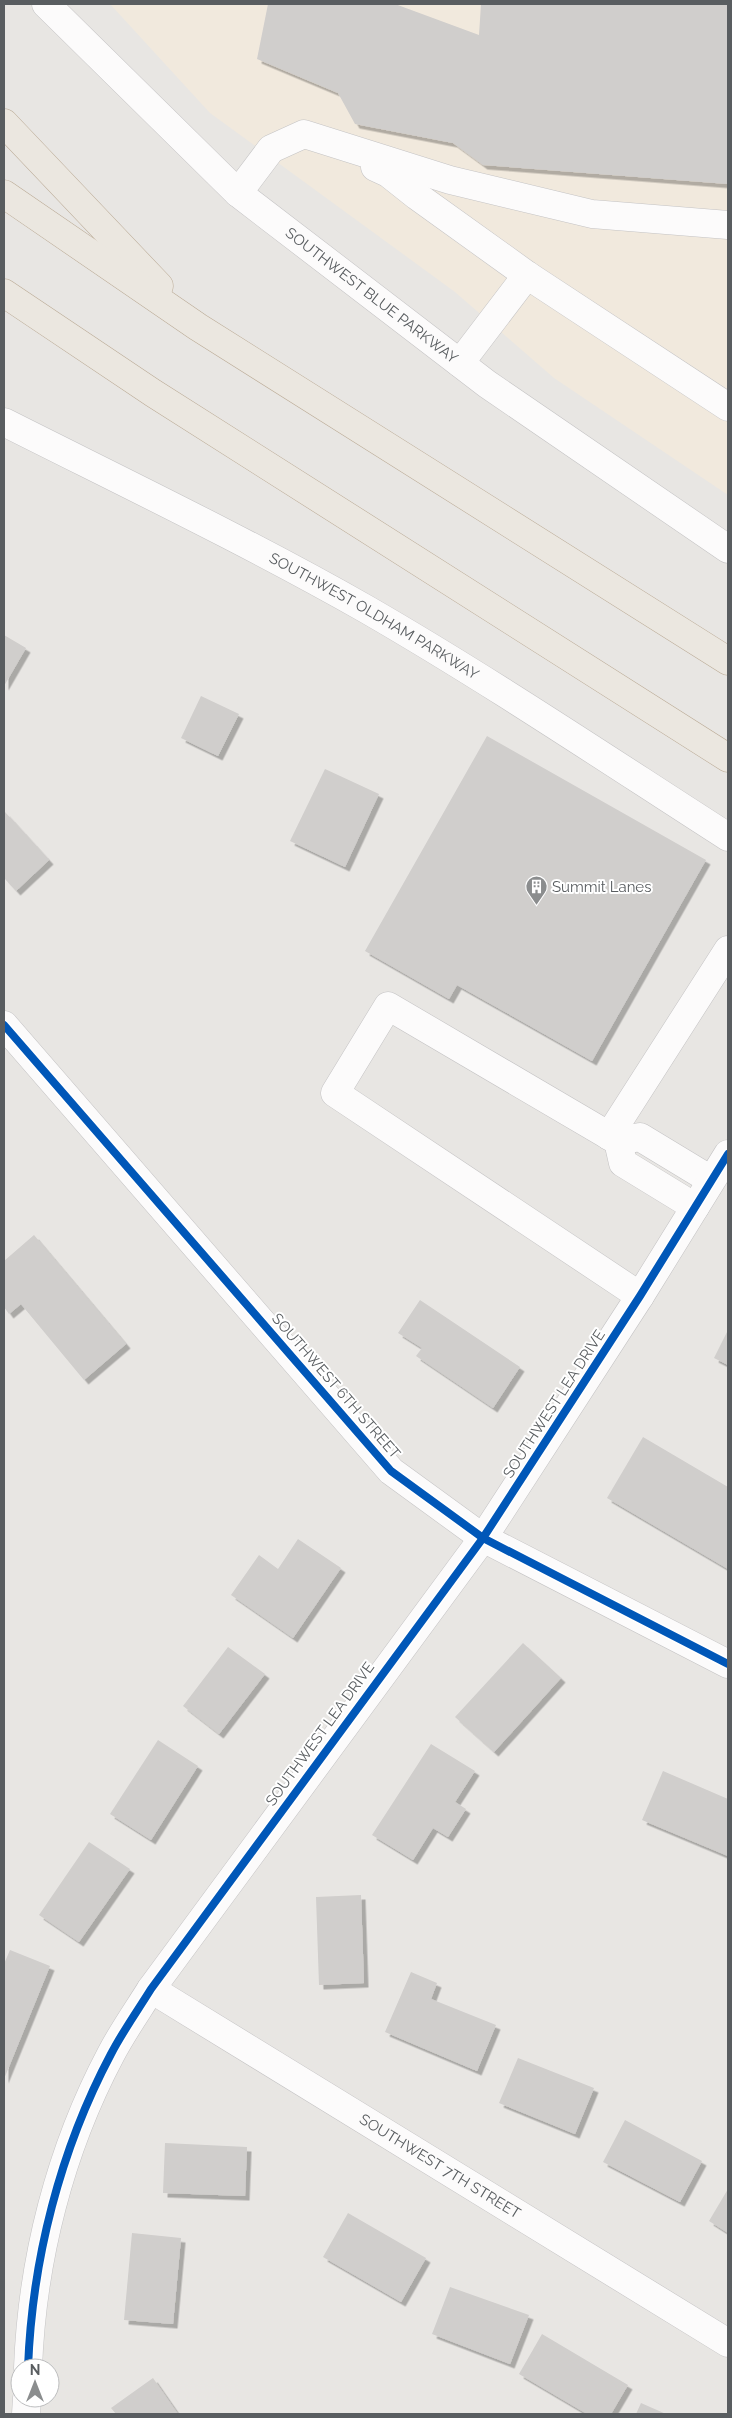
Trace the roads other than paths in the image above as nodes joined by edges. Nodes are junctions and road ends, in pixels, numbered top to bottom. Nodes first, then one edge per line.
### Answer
1 (46, 4) edge
2 (4, 123) edge
3 (304, 134) junction
4 (238, 193) junction
5 (4, 194) edge
6 (728, 225) edge
7 (527, 275) junction
8 (4, 293) edge
9 (198, 327) junction
10 (460, 363) junction
11 (728, 406) edge
12 (4, 422) edge
13 (728, 549) edge
14 (728, 661) edge
15 (728, 758) edge
16 (728, 837) edge
17 (728, 950) edge
18 (4, 1025) edge
19 (614, 1139) junction
20 (728, 1154) edge
21 (711, 1180) junction
22 (695, 1207) junction
23 (640, 1296) junction
24 (483, 1538) junction
25 (728, 1664) edge
26 (151, 1989) junction
27 (728, 2343) edge
28 (29, 2358) edge

1 - 4 street, SOUTHWEST BLUE PARKWAY
2 - 9 highway
3 - 4 street
3 - 6 street
3 - 7 street
4 - 10 street, SOUTHWEST BLUE PARKWAY
5 - 9 highway
7 - 10 street
7 - 11 street
8 - 15 highway
9 - 14 highway
10 - 13 street, SOUTHWEST BLUE PARKWAY
12 - 16 street, SOUTHWEST OLDHAM PARKWAY
17 - 19 street
18 - 24 street, SOUTHWEST 6TH STREET
19 - 21 street
19 - 22 street
19 - 23 street
20 - 21 street, SOUTHWEST LEA DRIVE
21 - 22 street, SOUTHWEST LEA DRIVE
22 - 23 street, SOUTHWEST LEA DRIVE
23 - 24 street, SOUTHWEST LEA DRIVE
24 - 25 street, SOUTHWEST 6TH STREET
24 - 26 street, SOUTHWEST LEA DRIVE
26 - 27 street, SOUTHWEST 7TH STREET
26 - 28 street, SOUTHWEST LEA DRIVE

